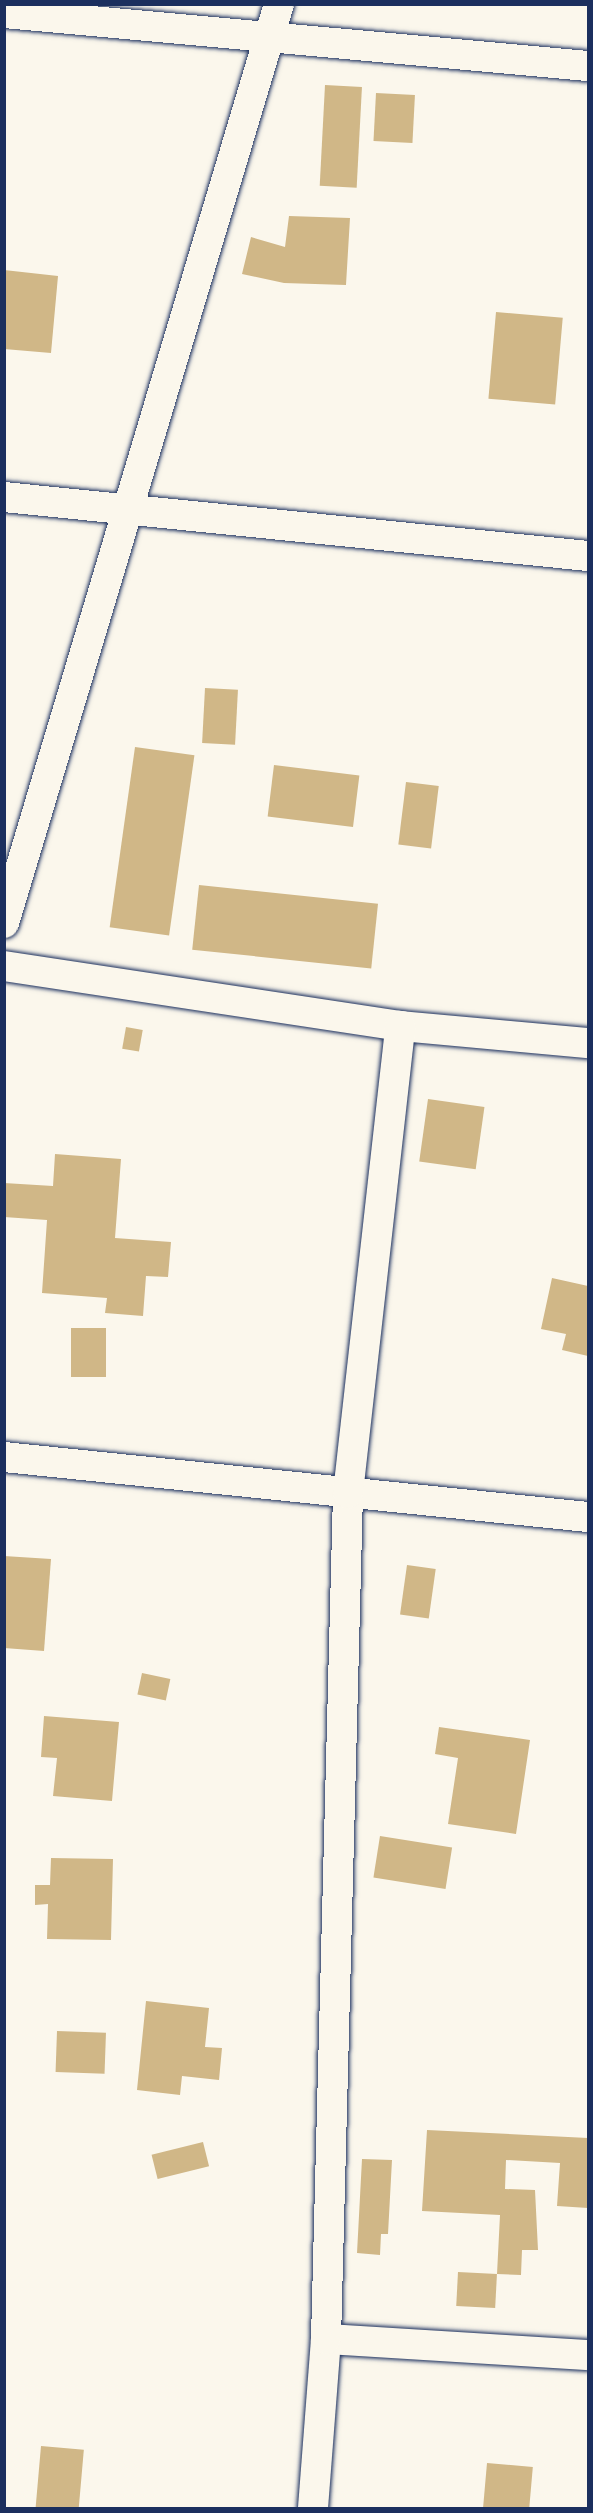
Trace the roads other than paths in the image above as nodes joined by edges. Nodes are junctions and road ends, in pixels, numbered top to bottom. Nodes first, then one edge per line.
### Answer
1 (279, 4) edge
2 (4, 13) edge
3 (269, 38) junction
4 (588, 66) edge
5 (4, 497) edge
6 (127, 511) junction
7 (588, 556) edge
8 (4, 923) edge
9 (4, 966) edge
10 (400, 1026) junction
11 (588, 1042) edge
12 (4, 1457) edge
13 (348, 1493) junction
14 (588, 1517) edge
15 (326, 2339) junction
16 (588, 2355) edge
17 (313, 2508) edge

1 - 3 street
2 - 3 street
3 - 4 street
3 - 6 street
5 - 6 street
6 - 7 street
6 - 8 street
9 - 10 street
10 - 11 street
10 - 13 street
12 - 13 street
13 - 14 street
13 - 15 street
15 - 16 street
15 - 17 street

